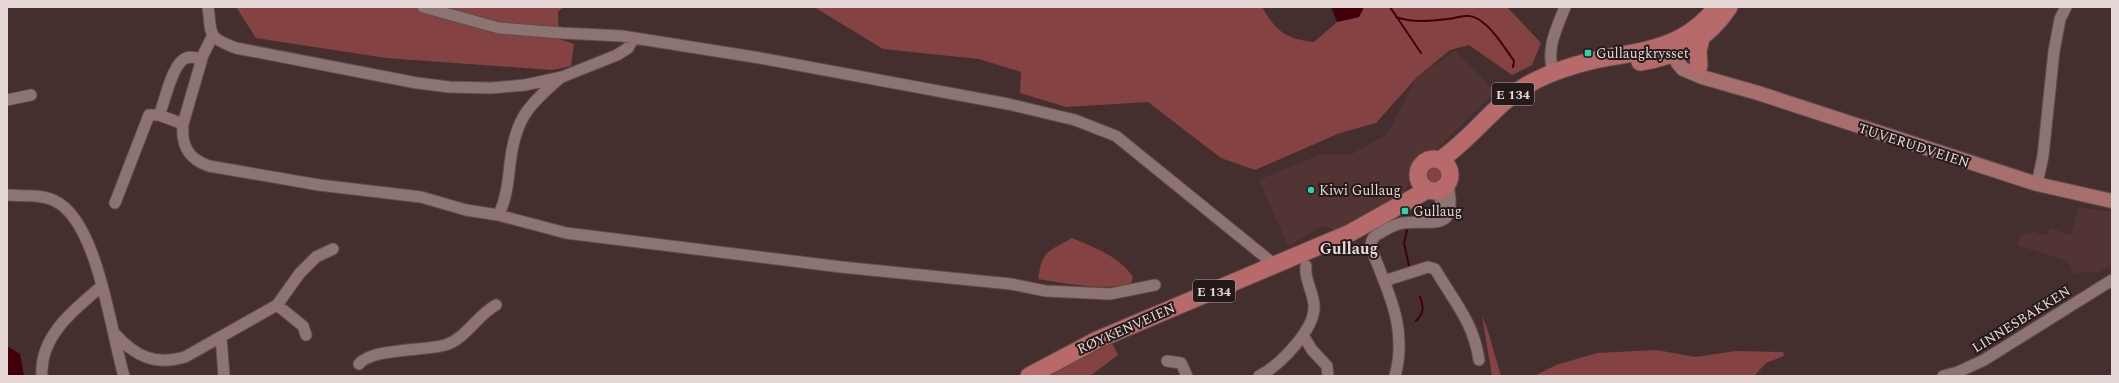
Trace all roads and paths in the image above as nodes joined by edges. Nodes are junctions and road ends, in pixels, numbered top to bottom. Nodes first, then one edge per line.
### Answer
1 (208, 7) edge
2 (423, 7) edge
3 (1565, 7) edge
4 (1717, 7) edge
5 (1729, 7) edge
6 (2066, 7) edge
7 (213, 35) junction
8 (1701, 38) junction
9 (633, 39) junction
10 (1677, 48) junction
11 (201, 59) junction
12 (1699, 66) junction
13 (1552, 73) junction
14 (562, 77) junction
15 (1719, 81) junction
16 (31, 95) dead end
17 (7, 100) edge
18 (159, 115) junction
19 (182, 124) junction
20 (1437, 179) junction
21 (2037, 184) junction
22 (7, 195) edge
23 (2112, 201) edge
24 (115, 202) dead end
25 (500, 212) dead end
26 (334, 249) dead end
27 (1275, 266) junction
28 (1306, 266) dead end
29 (2112, 280) edge
30 (1384, 281) junction
31 (1155, 285) dead end
32 (102, 286) junction
33 (277, 305) junction
34 (496, 305) dead end
35 (115, 334) junction
36 (306, 335) dead end
37 (1303, 335) junction
38 (221, 337) junction
39 (1479, 360) dead end
40 (1167, 361) dead end
41 (359, 364) dead end
42 (1276, 371) edge
43 (42, 376) edge
44 (124, 376) edge
45 (224, 376) edge
46 (1029, 376) edge
47 (1187, 376) edge
48 (1259, 376) edge
49 (1328, 376) edge
50 (1395, 376) edge
51 (1943, 376) edge

1 - 7 street
2 - 9 street
3 - 13 street
4 - 10 highway, RØYKENVEIEN / E 134
5 - 8 highway, RØYKENVEIEN / E 134
6 - 21 street
7 - 11 street
7 - 14 street
8 - 10 highway, RØYKENVEIEN / E 134
8 - 12 highway
9 - 14 street
9 - 27 street
10 - 12 main road, TUVERUDVEIEN
10 - 13 highway, RØYKENVEIEN / E 134
10 - 15 main road, TUVERUDVEIEN
11 - 18 street
11 - 19 street
12 - 15 main road, TUVERUDVEIEN
13 - 20 highway, RØYKENVEIEN / E 134
14 - 25 street
15 - 21 main road, TUVERUDVEIEN
16 - 17 street
18 - 19 street
18 - 24 street
19 - 31 street
20 - 27 highway, RØYKENVEIEN / E 134
20 - 30 street
21 - 23 main road, TUVERUDVEIEN
22 - 32 street
26 - 33 street
27 - 46 highway, RØYKENVEIEN / E 134
28 - 37 street
29 - 51 street, LINNESBAKKEN
30 - 39 street
30 - 50 street
32 - 35 street
32 - 43 street
33 - 36 street
33 - 38 street
34 - 41 street
35 - 38 street
35 - 44 street
37 - 42 street
37 - 49 street
38 - 45 street
40 - 47 street
42 - 48 street

